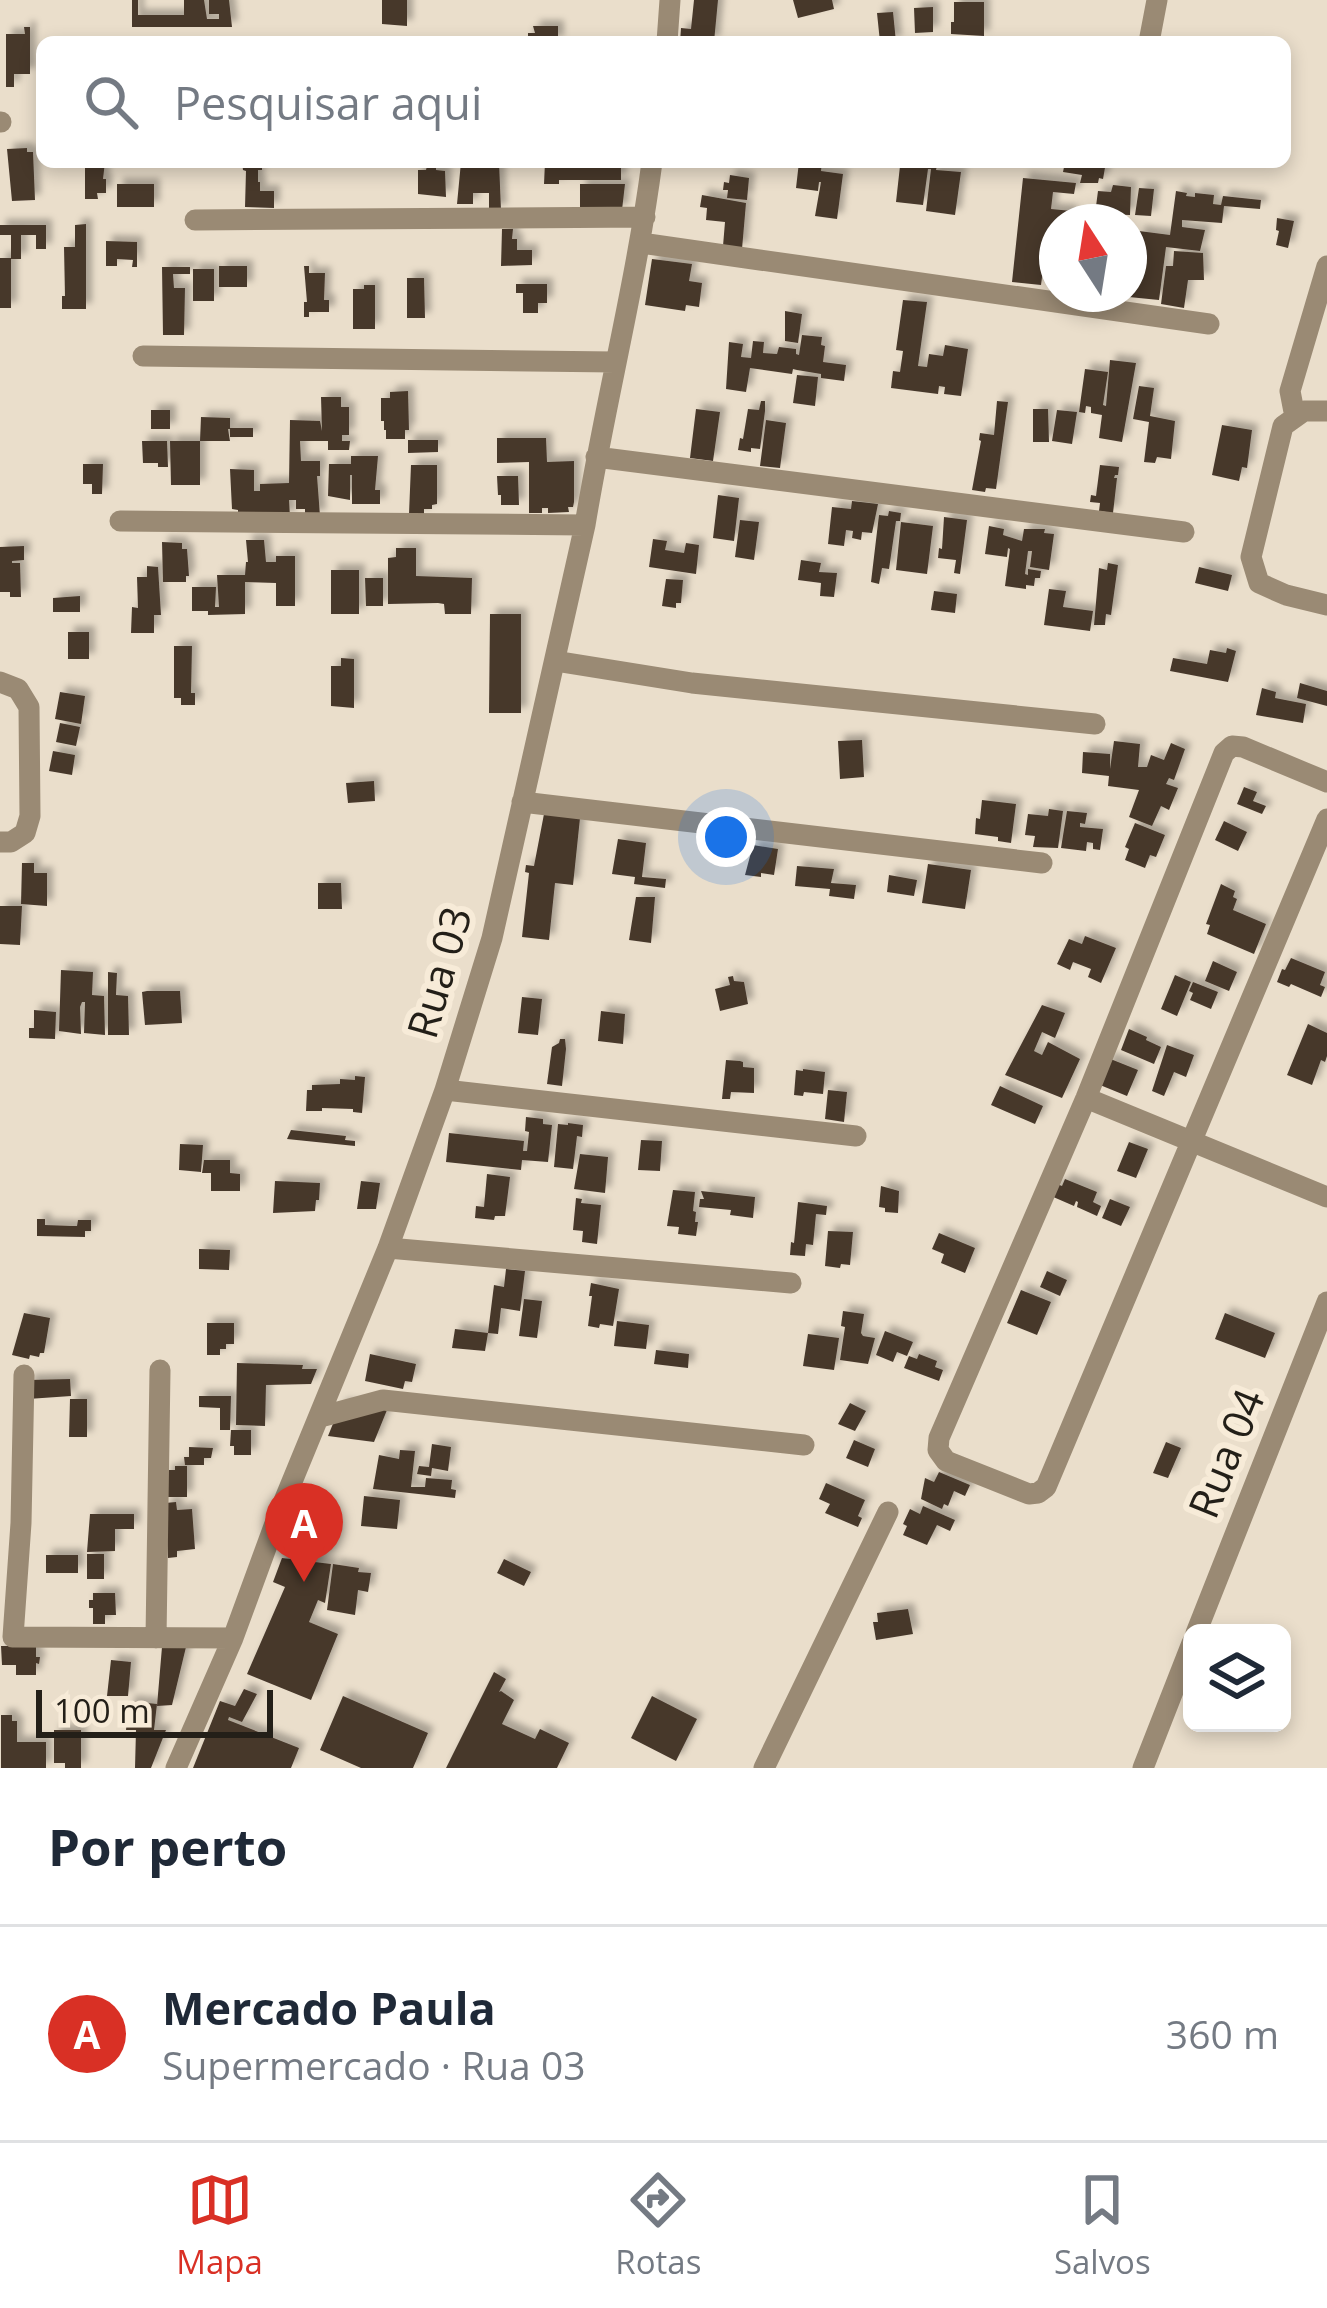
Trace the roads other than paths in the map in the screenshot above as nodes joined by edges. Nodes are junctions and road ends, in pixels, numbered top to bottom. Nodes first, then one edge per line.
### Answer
1 (670, 0) edge
2 (1157, 0) edge
3 (667, 36) edge
4 (1150, 36) edge
5 (651, 168) edge
6 (645, 217) junction
7 (195, 220) dead end
8 (641, 243) junction
9 (1327, 266) edge
10 (1209, 325) dead end
11 (143, 356) dead end
12 (615, 362) junction
13 (1327, 411) edge
14 (1295, 417) junction
15 (596, 457) junction
16 (121, 520) dead end
17 (585, 525) junction
18 (1184, 532) dead end
19 (1327, 605) edge
20 (555, 662) junction
21 (0, 682) edge
22 (1095, 724) dead end
23 (1327, 782) edge
24 (522, 802) junction
25 (1327, 819) edge
26 (0, 842) edge
27 (1042, 863) dead end
28 (445, 1090) junction
29 (1086, 1098) junction
30 (856, 1136) dead end
31 (1193, 1141) junction
32 (1327, 1197) edge
33 (388, 1247) junction
34 (791, 1283) dead end
35 (1327, 1302) edge
36 (160, 1370) dead end
37 (24, 1375) dead end
38 (320, 1417) junction
39 (804, 1445) dead end
40 (888, 1512) dead end
41 (1200, 1624) edge
42 (156, 1638) junction
43 (233, 1638) junction
44 (1183, 1666) edge
45 (176, 1768) edge
46 (764, 1768) edge
47 (1142, 1768) edge

1 - 3 street
2 - 4 street
5 - 6 street, Rua 03
6 - 7 street
6 - 8 street, Rua 03
8 - 10 street
8 - 12 street, Rua 03
9 - 14 street
11 - 12 street
12 - 15 street, Rua 03
13 - 14 street
14 - 19 street
15 - 17 street, Rua 03
15 - 18 street
16 - 17 street
17 - 20 street, Rua 03
20 - 22 street
20 - 24 street, Rua 03
21 - 26 street
23 - 29 street
24 - 27 street
24 - 28 street, Rua 03
25 - 31 street
28 - 30 street
28 - 33 street, Rua 03
29 - 31 street
29 - 31 street
31 - 32 street
33 - 34 street
33 - 38 street, Rua 03
35 - 41 street, Rua 04
36 - 42 street
37 - 42 street
38 - 39 street
38 - 43 street, Rua 03
40 - 46 street
42 - 43 street
43 - 45 street, Rua 03
44 - 47 street

